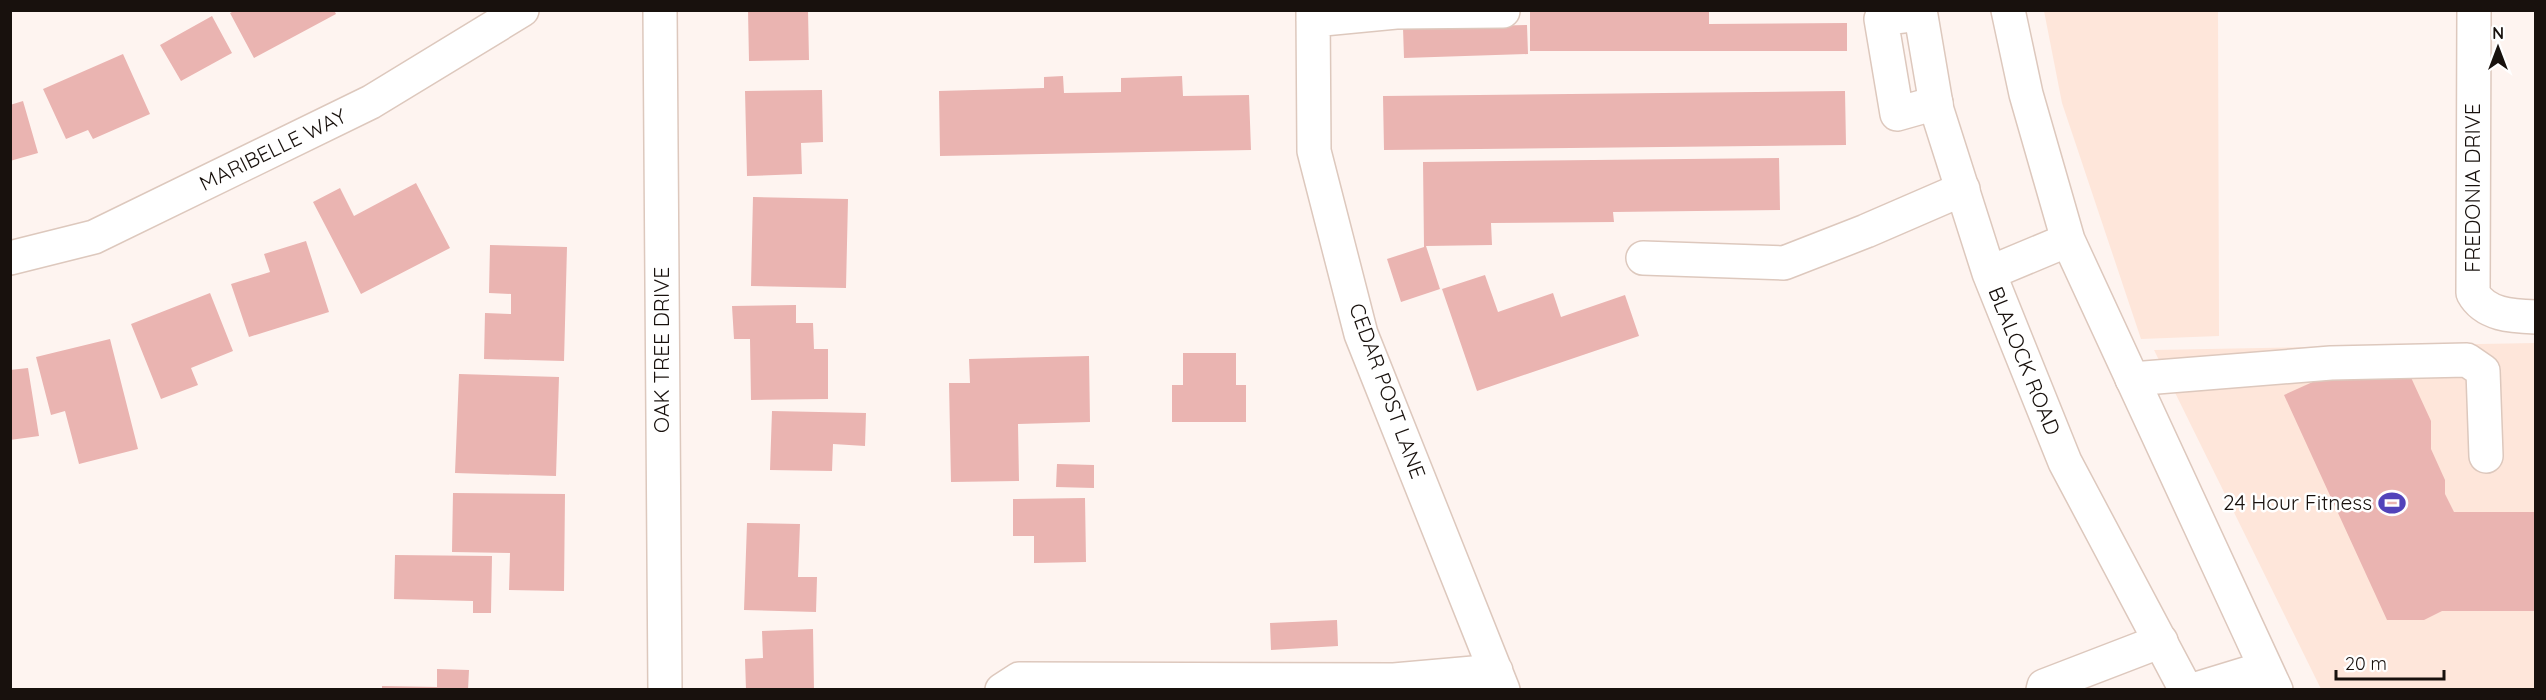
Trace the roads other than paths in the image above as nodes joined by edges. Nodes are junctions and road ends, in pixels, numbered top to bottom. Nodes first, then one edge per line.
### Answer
1 (522, 10) edge
2 (660, 10) edge
3 (2008, 10) edge
4 (2474, 10) edge
5 (1503, 11) edge
6 (1920, 12) edge
7 (1313, 15) edge
8 (1963, 189) junction
9 (2068, 240) junction
10 (10, 258) edge
11 (1643, 258) dead end
12 (1989, 273) junction
13 (2535, 317) edge
14 (2132, 379) junction
15 (2486, 456) dead end
16 (2160, 641) junction
17 (2271, 679) edge
18 (1500, 680) edge
19 (665, 690) edge
20 (1002, 690) edge
21 (2043, 690) edge
22 (2186, 690) edge
23 (2193, 690) edge

1 - 10 street, MARIBELLE WAY
2 - 19 street, OAK TREE DRIVE
3 - 9 street
4 - 13 street, FREDONIA DRIVE
5 - 7 street
6 - 8 street, BLALOCK ROAD
7 - 18 street, CEDAR POST LANE
8 - 11 street
8 - 12 street, BLALOCK ROAD
9 - 12 street
9 - 14 street
12 - 16 street, BLALOCK ROAD
14 - 15 street
14 - 17 street
16 - 21 street
16 - 22 street, BLALOCK ROAD
17 - 23 street
18 - 20 street

